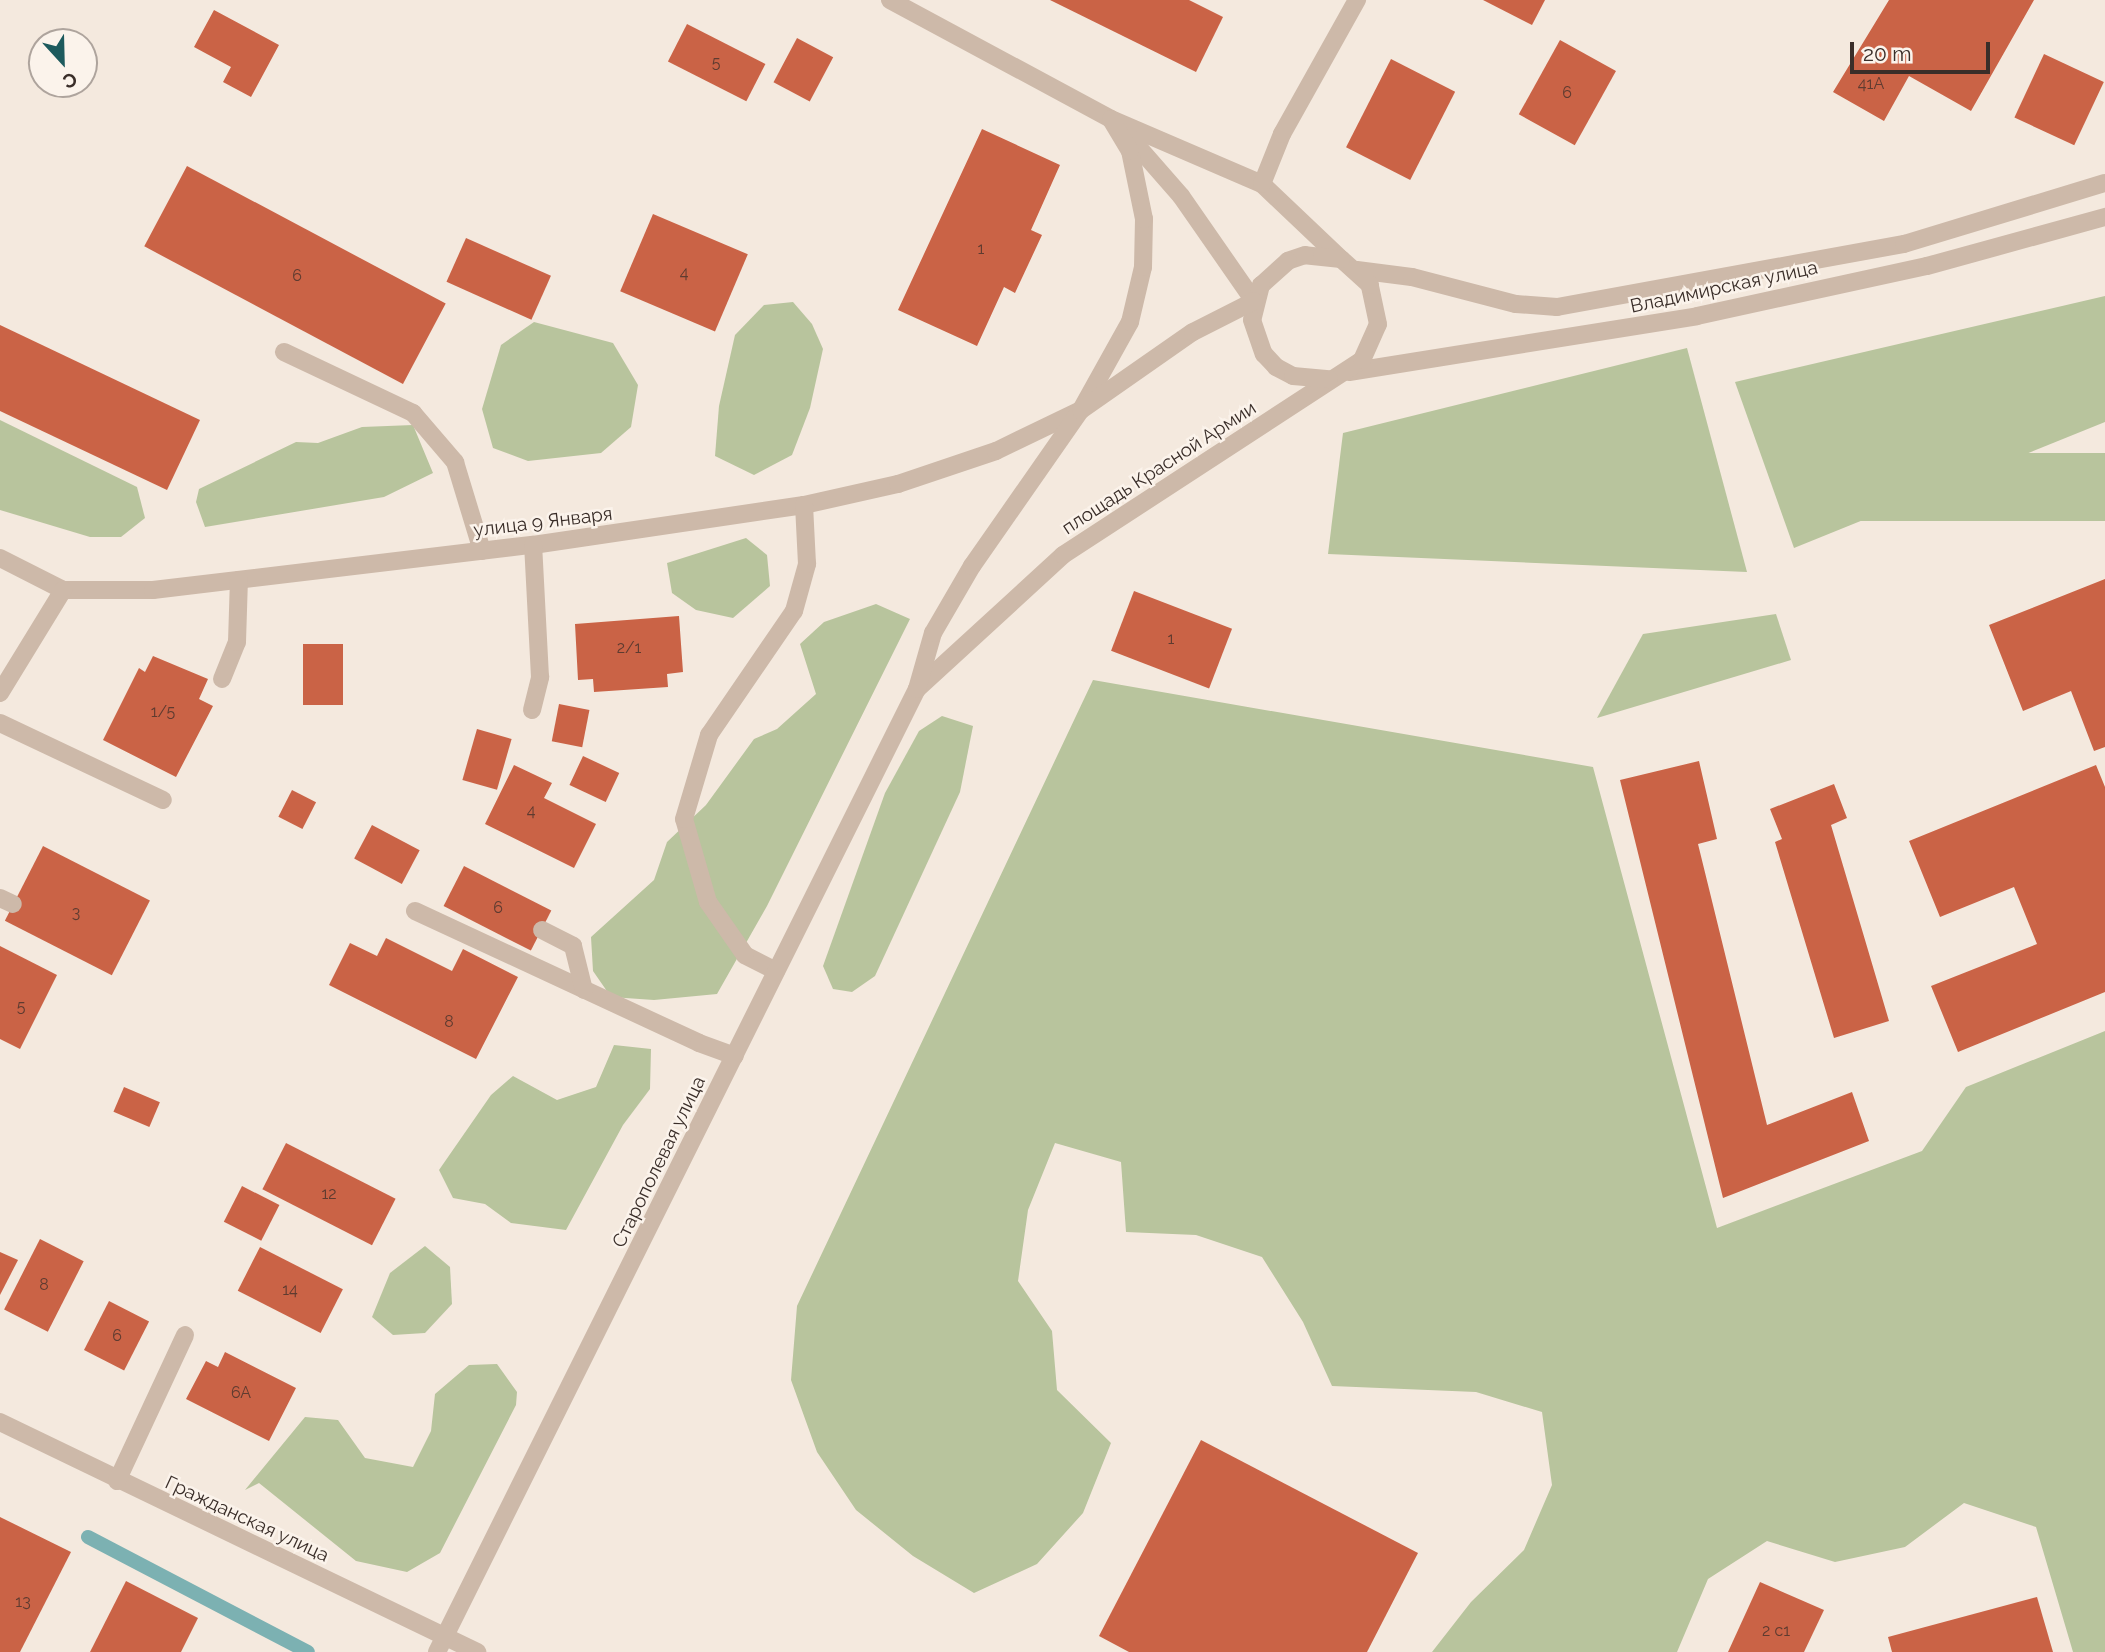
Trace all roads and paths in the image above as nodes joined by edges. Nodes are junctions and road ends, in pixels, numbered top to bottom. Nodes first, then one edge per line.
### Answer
1 (890, 0) edge
2 (1357, 0) edge
3 (1111, 119) junction
4 (2105, 183) edge
5 (1262, 184) junction
6 (2105, 217) edge
7 (1341, 259) junction
8 (1357, 270) junction
9 (1254, 301) junction
10 (284, 352) dead end
11 (1337, 376) junction
12 (1081, 410) junction
13 (804, 505) junction
14 (533, 545) junction
15 (482, 551) junction
16 (0, 558) edge
17 (239, 580) junction
18 (63, 590) junction
19 (222, 680) dead end
20 (917, 689) junction
21 (0, 693) edge
22 (532, 710) dead end
23 (0, 723) edge
24 (163, 800) dead end
25 (415, 911) dead end
26 (542, 930) dead end
27 (776, 971) junction
28 (584, 990) junction
29 (735, 1056) junction
30 (185, 1335) dead end
31 (0, 1422) edge
32 (117, 1481) junction
33 (442, 1644) edge
34 (477, 1652) edge

1 - 3 street
2 - 5 street
3 - 5 street, площадь Красной Армии
3 - 9 street
3 - 12 street
4 - 8 street, Владимирская улица
5 - 7 street, площадь Красной Армии
6 - 11 street, Владимирская улица
7 - 8 street, площадь Красной Армии
7 - 9 street
8 - 11 street, площадь Красной Армии
9 - 11 street
9 - 12 street
10 - 15 street
11 - 20 street, площадь Красной Армии
12 - 13 street, улица 9 Января
12 - 20 street
13 - 14 street, улица 9 Января
13 - 27 street
14 - 15 street, улица 9 Января
14 - 22 street
15 - 17 street, улица 9 Января
16 - 18 street, улица 9 Января
17 - 18 street, улица 9 Января
17 - 19 street
18 - 21 street
20 - 27 street, Старополевая улица
23 - 24 street
25 - 28 street
26 - 28 street
27 - 29 street, Старополевая улица
28 - 29 street
29 - 33 street, Старополевая улица
30 - 32 street
31 - 32 street, Гражданская улица
32 - 33 street, Гражданская улица
33 - 34 street, Гражданская улица

